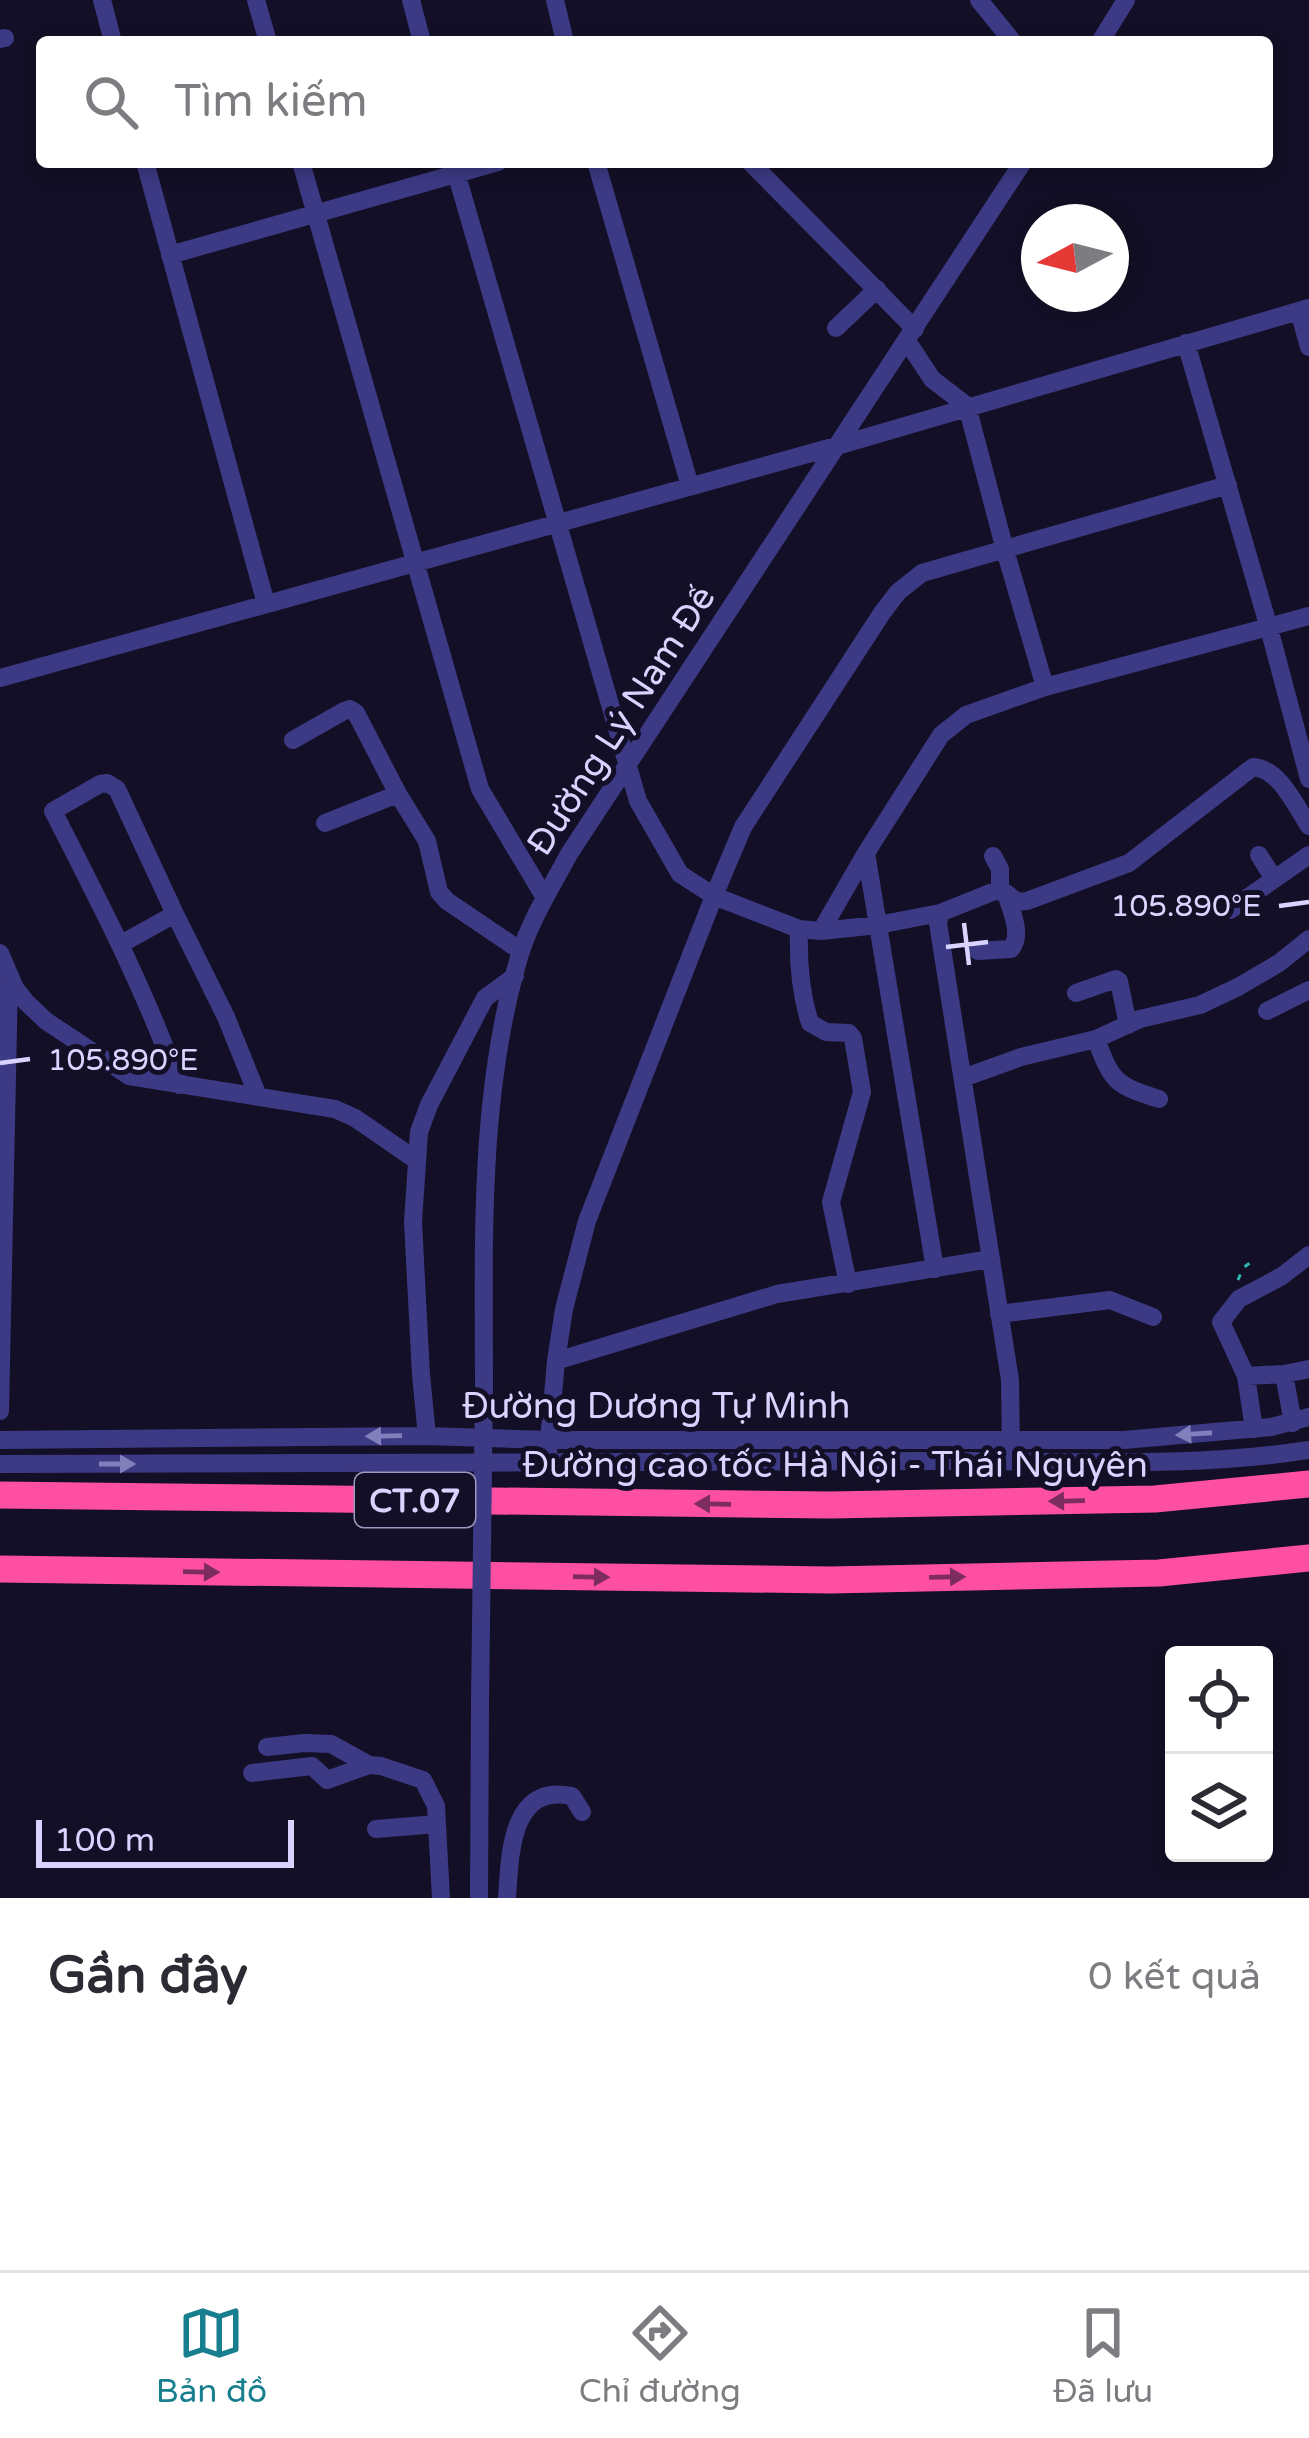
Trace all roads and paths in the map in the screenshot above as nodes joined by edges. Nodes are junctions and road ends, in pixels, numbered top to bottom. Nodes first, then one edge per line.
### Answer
1 (102, 0) edge
2 (256, 0) edge
3 (411, 0) edge
4 (555, 0) edge
5 (979, 0) edge
6 (1126, 0) edge
7 (111, 36) edge
8 (266, 36) edge
9 (420, 36) edge
10 (564, 36) edge
11 (1008, 36) edge
12 (1104, 36) edge
13 (147, 168) edge
14 (304, 168) edge
15 (454, 168) edge
16 (598, 168) edge
17 (756, 168) edge
18 (1019, 168) edge
19 (316, 213) junction
20 (170, 255) junction
21 (877, 290) junction
22 (1304, 309) edge
23 (836, 328) dead end
24 (911, 335) junction
25 (1186, 344) junction
26 (1309, 347) edge
27 (968, 406) junction
28 (840, 445) junction
29 (1228, 485) junction
30 (690, 486) junction
31 (557, 523) junction
32 (1005, 550) junction
33 (417, 562) junction
34 (266, 604) junction
35 (1309, 616) edge
36 (1269, 628) junction
37 (0, 678) edge
38 (1045, 687) junction
39 (293, 740) dead end
40 (626, 765) junction
41 (1309, 779) edge
42 (398, 794) junction
43 (325, 823) dead end
44 (1309, 826) edge
45 (866, 853) junction
46 (1259, 855) dead end
47 (1309, 855) edge
48 (993, 856) dead end
49 (1274, 879) junction
50 (1003, 892) junction
51 (714, 896) junction
52 (545, 898) junction
53 (1230, 910) dead end
54 (940, 913) junction
55 (175, 914) junction
56 (878, 925) junction
57 (799, 929) junction
58 (821, 931) junction
59 (1309, 939) edge
60 (121, 944) junction
61 (521, 951) junction
62 (978, 952) dead end
63 (0, 953) edge
64 (9, 975) junction
65 (515, 976) junction
66 (1309, 990) edge
67 (1076, 993) dead end
68 (1267, 1011) dead end
69 (1128, 1025) junction
70 (1096, 1039) junction
71 (962, 1078) junction
72 (179, 1085) junction
73 (258, 1096) junction
74 (1160, 1099) dead end
75 (416, 1160) junction
76 (3, 1175) edge
77 (1309, 1256) edge
78 (991, 1259) junction
79 (935, 1269) junction
80 (848, 1284) junction
81 (999, 1314) junction
82 (1154, 1317) dead end
83 (1, 1323) edge
84 (556, 1361) junction
85 (1309, 1369) edge
86 (1284, 1374) junction
87 (1246, 1376) junction
88 (0, 1411) edge
89 (1301, 1420) edge
90 (1254, 1429) junction
91 (427, 1436) junction
92 (1011, 1439) junction
93 (0, 1440) edge
94 (549, 1440) junction
95 (1309, 1450) edge
96 (1010, 1461) junction
97 (548, 1462) junction
98 (0, 1464) edge
99 (1309, 1484) edge
100 (0, 1495) edge
101 (1309, 1558) edge
102 (0, 1569) edge
103 (267, 1747) dead end
104 (369, 1765) junction
105 (252, 1773) dead end
106 (582, 1812) dead end
107 (437, 1824) junction
108 (376, 1829) dead end
109 (439, 1897) edge
110 (479, 1898) edge
111 (507, 1898) edge

1 - 7 street
2 - 8 street
3 - 9 street
4 - 10 street
5 - 11 street
6 - 12 street
13 - 20 street
14 - 19 street
15 - 19 street
15 - 31 street
16 - 30 street
17 - 21 street
18 - 24 street, Đường Lý Nam Đế
19 - 20 street
19 - 33 street
20 - 34 street
21 - 23 street
21 - 24 street
22 - 25 street
22 - 26 street
24 - 27 street
24 - 28 street, Đường Lý Nam Đế
25 - 27 street
25 - 29 street
27 - 28 street
27 - 32 street
28 - 30 street
28 - 40 street, Đường Lý Nam Đế
29 - 32 street
29 - 36 street
30 - 31 street
31 - 33 street
31 - 40 street
32 - 38 street
32 - 51 street
33 - 34 street
33 - 52 street
34 - 37 street
35 - 36 street
36 - 38 street
36 - 41 street
38 - 45 street
39 - 42 street
40 - 51 street
40 - 52 street, Đường Lý Nam Đế
42 - 43 street
42 - 61 street
44 - 50 street
45 - 56 street
45 - 58 street
46 - 49 street
47 - 49 street
48 - 50 street
49 - 53 street
50 - 54 street
50 - 62 street
51 - 57 street
51 - 84 street
52 - 61 street, Đường Lý Nam Đế
54 - 56 street
54 - 71 street
55 - 60 street
55 - 60 street
55 - 73 street
56 - 58 street
56 - 79 street
57 - 58 street
57 - 80 street
59 - 69 street
60 - 72 street
61 - 65 street, Đường Lý Nam Đế
63 - 64 street
64 - 72 street
64 - 76 street
65 - 75 street
65 - 110 street, Đường Lý Nam Đế, bridge
66 - 68 street
67 - 69 street
69 - 70 street
70 - 71 street
70 - 74 street
71 - 78 street
72 - 73 street
73 - 75 street
75 - 91 street
76 - 83 street
77 - 87 street
78 - 79 street
78 - 81 street
79 - 80 street
80 - 84 street
81 - 82 street
81 - 92 street
83 - 88 street
84 - 94 street
85 - 86 street
86 - 87 street
86 - 89 street
87 - 90 street
89 - 90 street, Đường Dương Tự Minh
90 -> 92 street, Đường Dương Tự Minh
91 -> 93 street, Đường Dương Tự Minh
91 - 94 street, Đường Dương Tự Minh
92 - 94 street, Đường Dương Tự Minh
92 - 96 street
94 - 97 street
95 - 96 street, Đường Dương Tự Minh
96 - 97 street, Đường Dương Tự Minh
98 -> 97 street, Đường Dương Tự Minh
99 -> 100 highway, Đường cao tốc Hà Nội - Thái Nguyên / CT.07
102 -> 101 highway, CT.07
103 - 104 street
104 - 105 street
104 - 107 street
106 - 111 street
107 - 108 street
107 - 109 street

